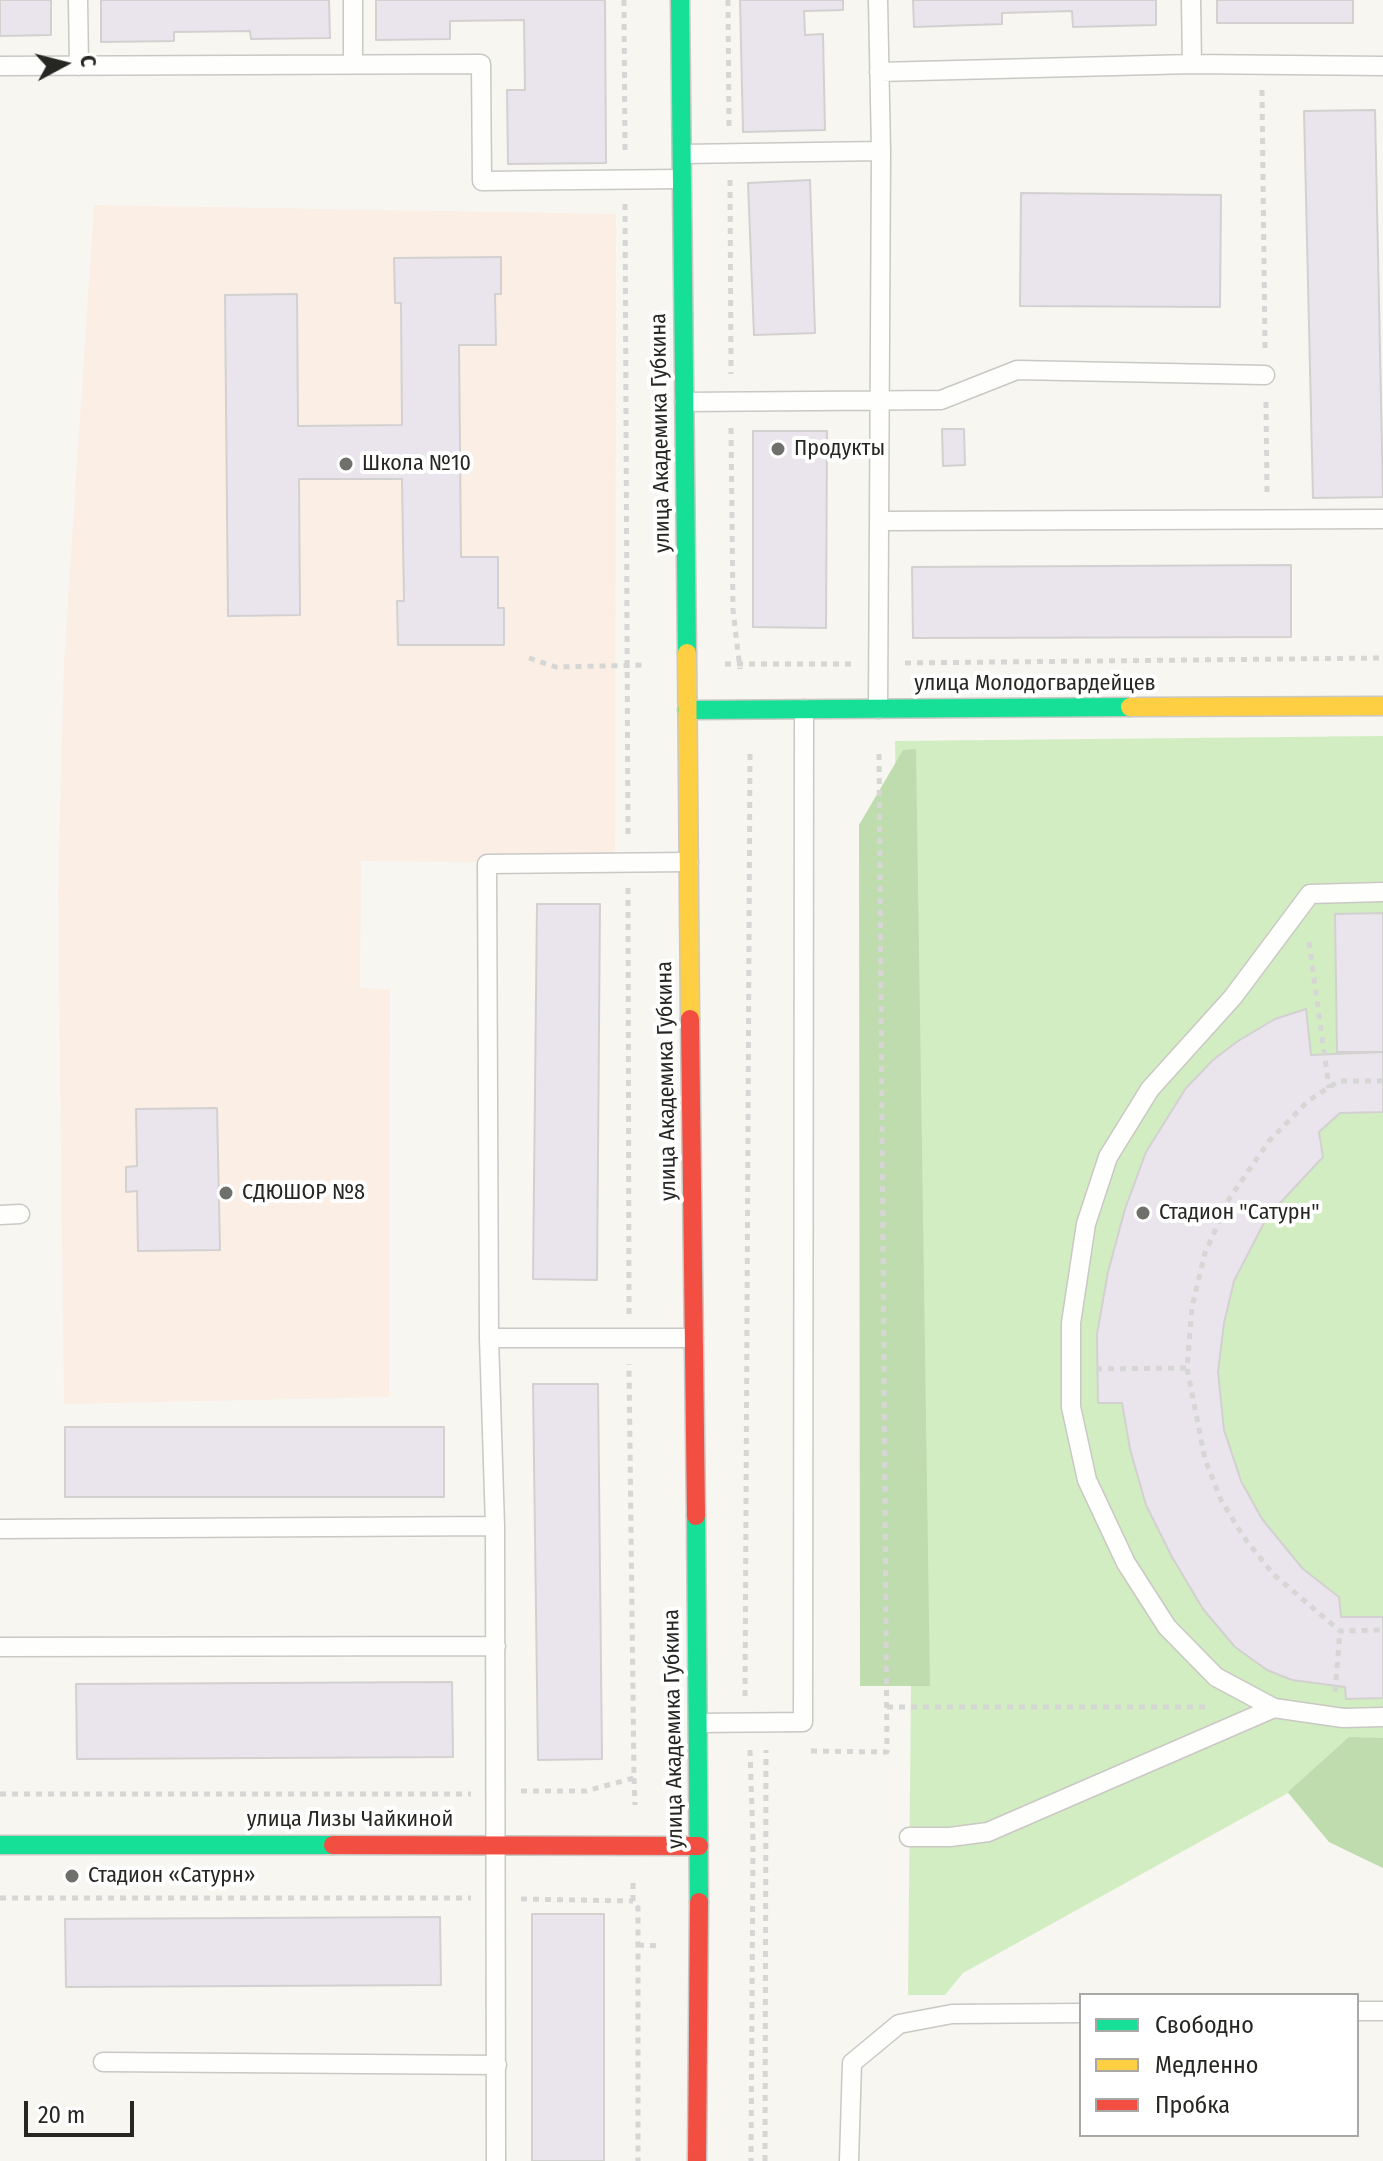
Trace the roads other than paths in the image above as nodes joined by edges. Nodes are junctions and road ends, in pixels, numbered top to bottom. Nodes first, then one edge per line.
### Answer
1 (78, 0) edge
2 (353, 0) edge
3 (680, 0) edge
4 (878, 0) edge
5 (1191, 0) edge
6 (353, 64) junction
7 (1192, 64) junction
8 (0, 66) edge
9 (79, 66) junction
10 (1383, 66) edge
11 (879, 72) junction
12 (881, 151) junction
13 (682, 154) junction
14 (682, 179) junction
15 (1265, 375) road end
16 (880, 400) junction
17 (684, 402) junction
18 (1383, 519) edge
19 (880, 521) junction
20 (1383, 706) edge
21 (804, 709) junction
22 (878, 709) junction
23 (687, 710) junction
24 (689, 862) junction
25 (1383, 892) edge
26 (20, 1214) dead end
27 (0, 1215) edge
28 (489, 1338) junction
29 (694, 1338) junction
30 (495, 1526) junction
31 (0, 1529) edge
32 (496, 1646) junction
33 (0, 1647) edge
34 (1274, 1708) junction
35 (1383, 1717) edge
36 (698, 1723) junction
37 (909, 1837) dead end
38 (496, 1844) junction
39 (0, 1845) edge
40 (699, 1846) junction
41 (1359, 2011) edge
42 (1383, 2011) edge
43 (1079, 2013) edge
44 (103, 2062) dead end
45 (497, 2065) junction
46 (496, 2161) edge
47 (697, 2161) edge
48 (849, 2161) edge

1 - 9 lane
2 - 6 lane
3 - 13 street, улица Академика Губкина
4 - 11 lane
5 - 7 lane
6 - 9 lane
6 - 14 lane
7 - 10 lane
7 - 11 lane
8 - 9 lane
11 - 12 lane
12 - 13 lane
12 - 16 lane
13 - 14 street, улица Академика Губкина
14 - 17 street, улица Академика Губкина
15 - 16 lane
16 - 17 lane
16 - 19 lane
17 - 23 street, улица Академика Губкина
18 - 19 lane
19 - 22 lane
20 - 22 street, улица Молодогвардейцев
21 - 22 street, улица Молодогвардейцев
21 - 23 street, улица Молодогвардейцев
21 - 36 lane
23 - 24 street, улица Академика Губкина
24 - 28 lane
24 - 29 street, улица Академика Губкина
25 - 34 lane
26 - 27 lane
28 - 29 lane
28 - 30 lane
29 - 36 street, улица Академика Губкина
30 - 31 lane
30 - 32 lane
32 - 33 lane
32 - 38 lane
34 - 35 lane
34 - 37 lane
36 - 40 street, улица Академика Губкина
38 - 39 street, улица Лизы Чайкиной
38 - 40 street, улица Лизы Чайкиной
38 - 45 lane
40 - 47 street, улица Академика Губкина
41 - 42 lane
43 - 48 lane
44 - 45 lane
45 - 46 lane

